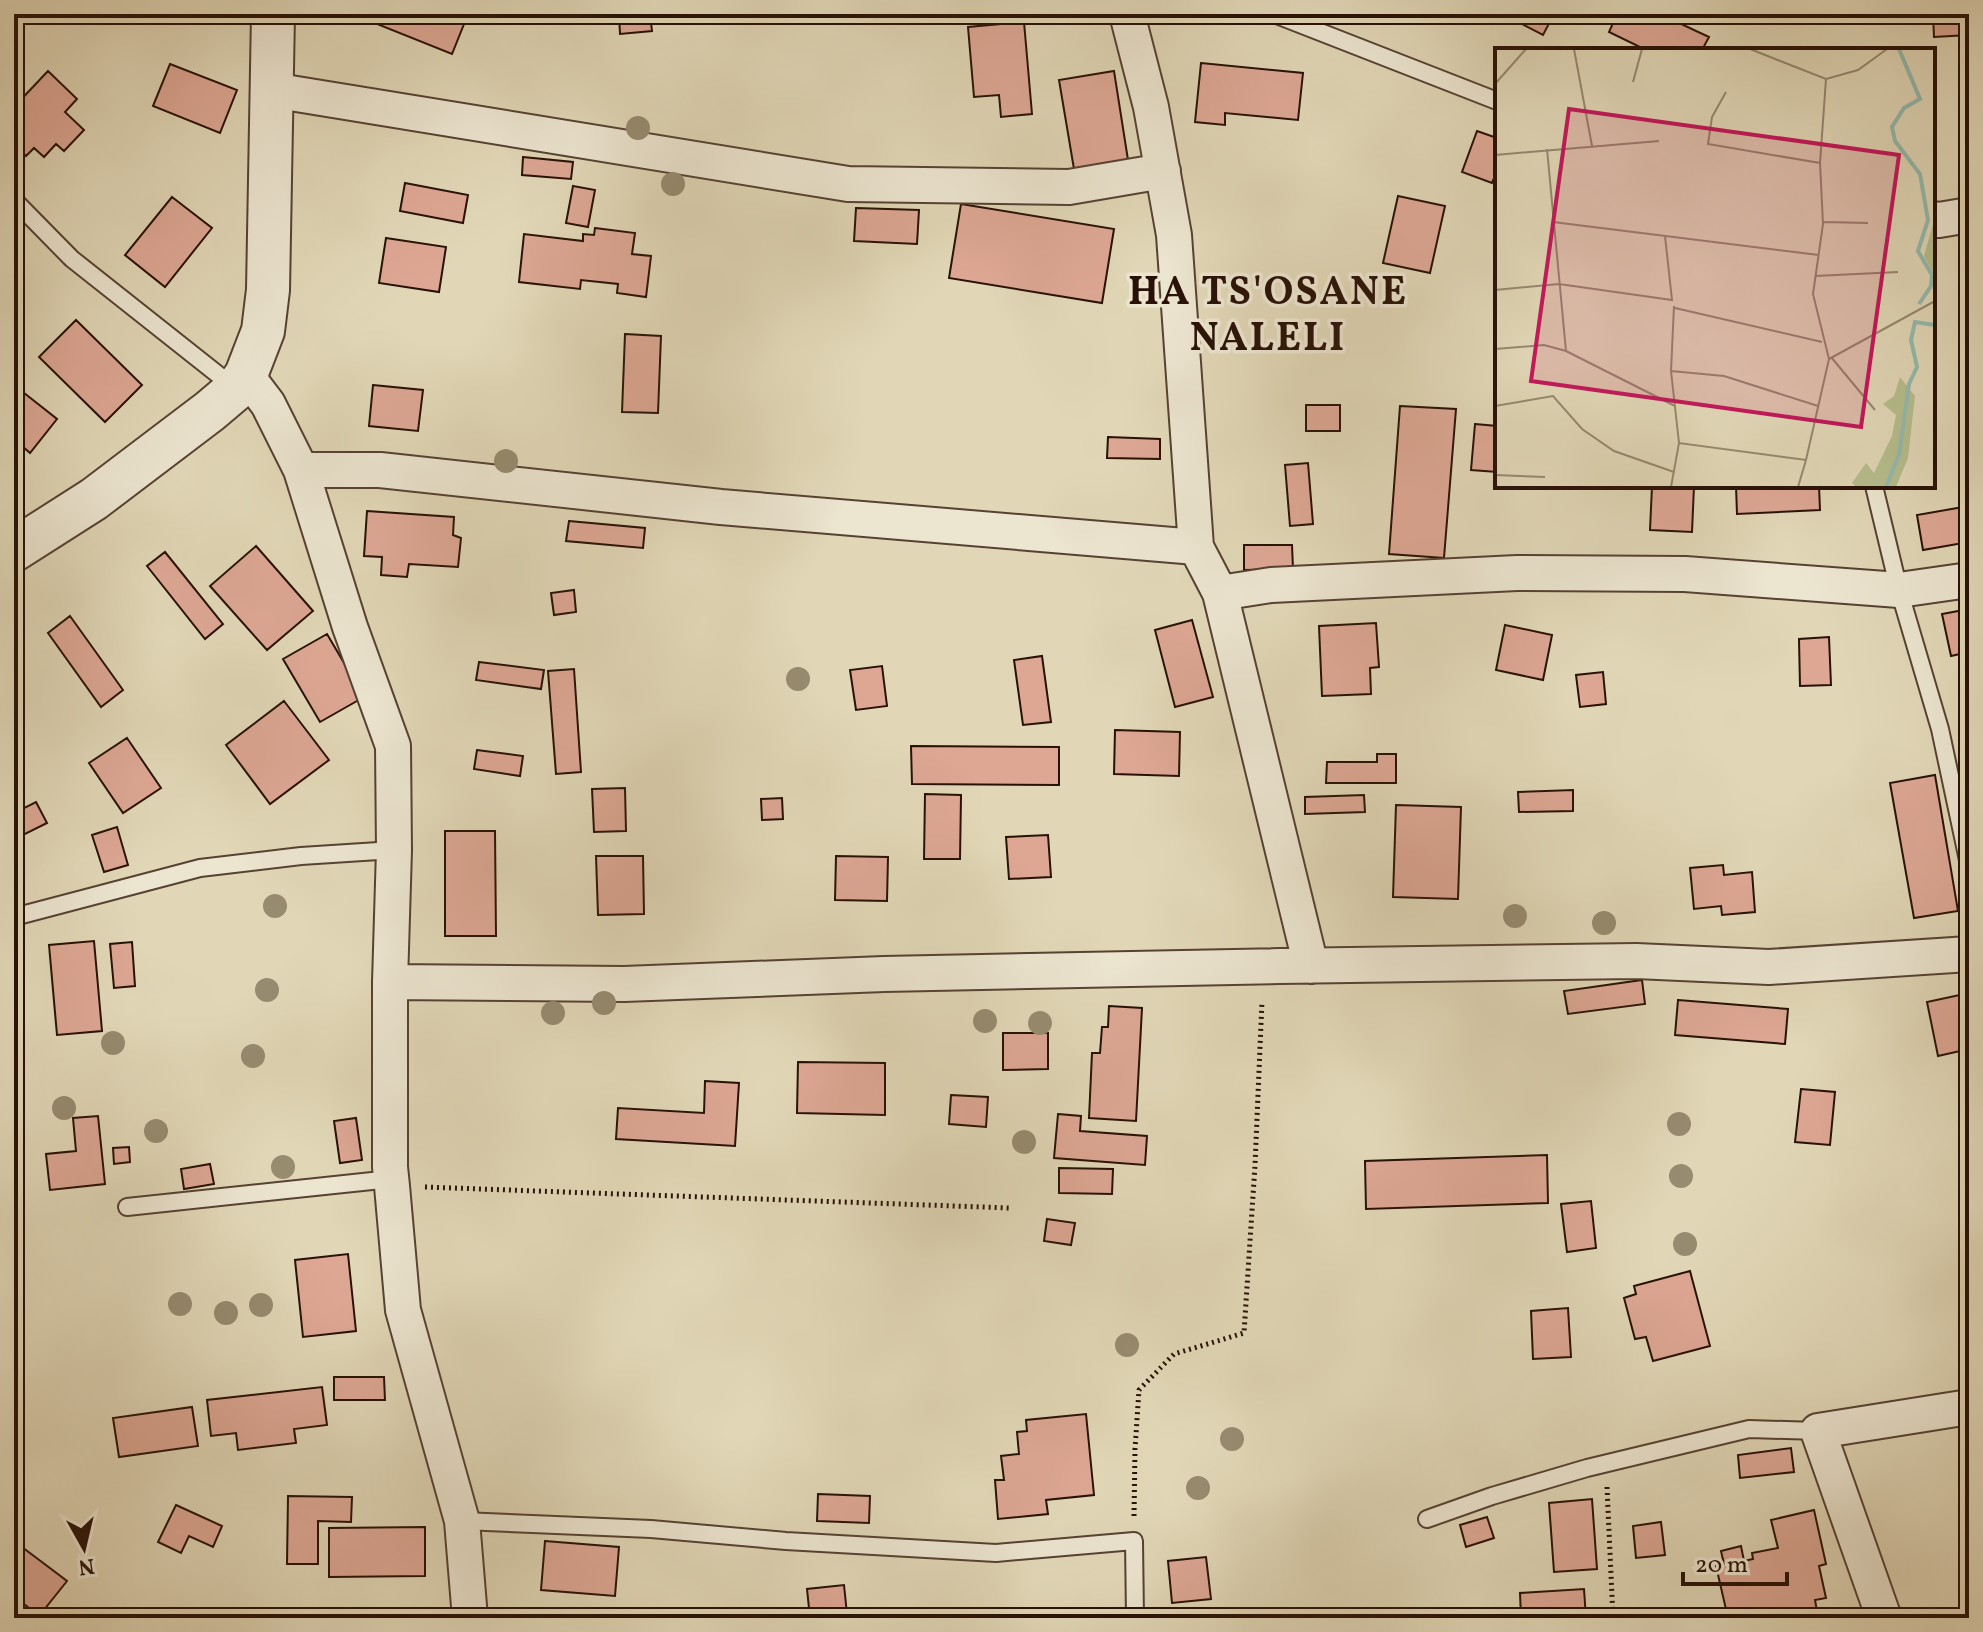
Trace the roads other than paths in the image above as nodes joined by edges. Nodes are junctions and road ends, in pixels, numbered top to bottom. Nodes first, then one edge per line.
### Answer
1 (273, 14) edge
2 (1127, 14) edge
3 (1274, 14) edge
4 (272, 90) junction
5 (1495, 100) edge
6 (1163, 171) junction
7 (14, 200) edge
8 (1969, 215) edge
9 (1935, 219) edge
10 (241, 382) junction
11 (301, 470) junction
12 (1874, 488) edge
13 (1196, 547) junction
14 (14, 550) edge
15 (1969, 580) edge
16 (1899, 590) junction
17 (1220, 593) junction
18 (394, 850) junction
19 (1969, 865) edge
20 (14, 917) edge
21 (1969, 954) edge
22 (1311, 966) junction
23 (390, 982) junction
24 (391, 1182) junction
25 (127, 1207) dead end
26 (1969, 1407) edge
27 (1818, 1431) junction
28 (1427, 1519) dead end
29 (462, 1521) junction
30 (470, 1618) edge
31 (1135, 1618) edge
32 (1884, 1618) edge

1 - 4 street
2 - 6 street
3 - 5 lane
4 - 6 street
4 - 10 street
6 - 13 street
7 - 10 lane
8 - 9 street
10 - 11 street
10 - 14 street
11 - 13 street
11 - 18 street
12 - 16 lane
13 - 17 street
15 - 16 street
16 - 17 street
16 - 19 lane
17 - 22 street
18 - 20 lane
18 - 23 street
21 - 22 street
22 - 23 street
23 - 24 street
24 - 25 lane
24 - 29 street
26 - 27 street
27 - 28 lane
27 - 32 street
29 - 30 street
29 - 31 lane

